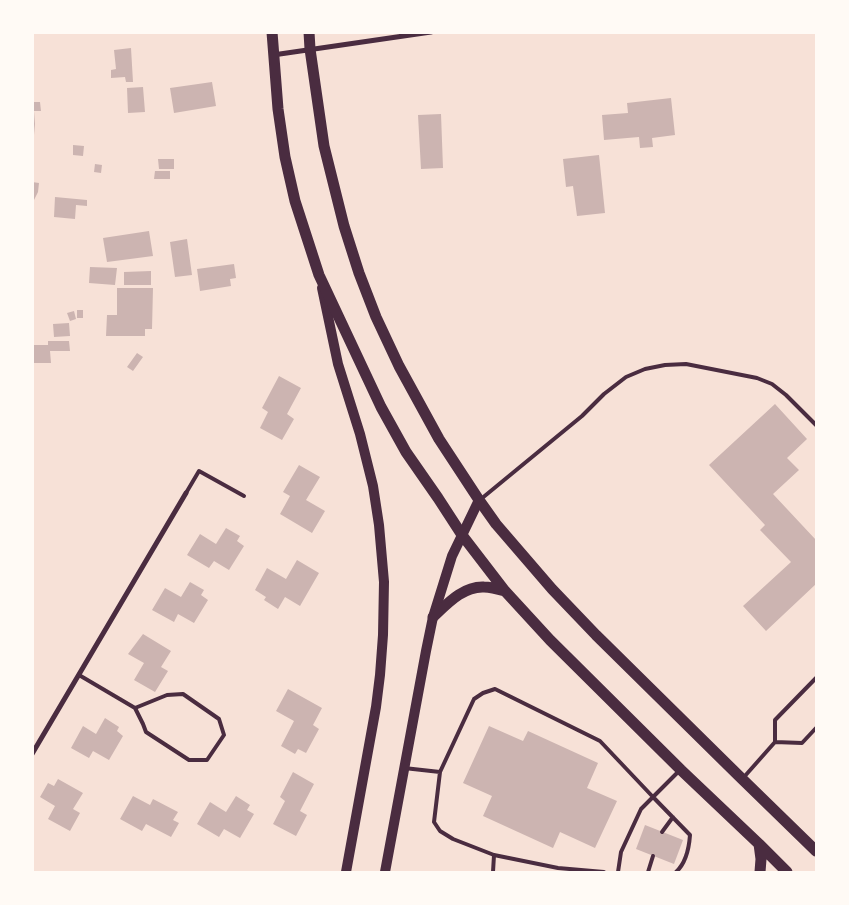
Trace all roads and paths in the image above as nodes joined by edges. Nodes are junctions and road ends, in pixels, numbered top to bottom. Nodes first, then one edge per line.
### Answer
1 (272, 32) edge
2 (309, 32) edge
3 (430, 32) edge
4 (310, 49) junction
5 (273, 55) junction
6 (319, 275) junction
7 (816, 425) edge
8 (186, 493) joint
9 (244, 496) dead end
10 (479, 500) junction
11 (462, 535) junction
12 (505, 591) junction
13 (433, 618) junction
14 (79, 675) junction
15 (816, 678) edge
16 (135, 708) junction
17 (816, 728) edge
18 (775, 742) junction
19 (32, 754) edge
20 (404, 768) junction
21 (680, 770) junction
22 (440, 772) junction
23 (742, 779) junction
24 (653, 797) junction
25 (673, 817) junction
26 (662, 832) dead end
27 (759, 844) junction
28 (816, 850) edge
29 (494, 855) junction
30 (653, 856) dead end
31 (346, 872) edge
32 (385, 872) edge
33 (493, 872) edge
34 (604, 872) edge
35 (618, 872) edge
36 (648, 872) edge
37 (676, 872) edge
38 (760, 872) edge
39 (787, 872) edge

1 - 5 main road
2 - 4 main road
3 - 4 street
4 - 5 street
4 - 10 main road
5 - 6 main road
6 - 11 main road
6 - 31 main road
7 - 10 lane
8 - 9 lane
8 - 14 street
10 - 11 main road
10 - 23 main road
11 - 12 main road
11 - 13 main road
12 - 13 main road
12 - 21 main road
13 - 20 main road
14 - 16 lane
14 - 19 street
15 - 18 lane
16 - 16 lane
17 - 18 lane
18 - 23 lane
20 - 22 lane
20 - 32 main road
21 - 24 lane
21 - 27 main road
22 - 24 lane
22 - 29 lane
23 - 28 main road
24 - 25 lane
24 - 35 lane
25 - 26 lane
25 - 37 lane
27 - 38 main road
27 - 39 main road
29 - 33 lane
29 - 34 lane
30 - 36 lane

